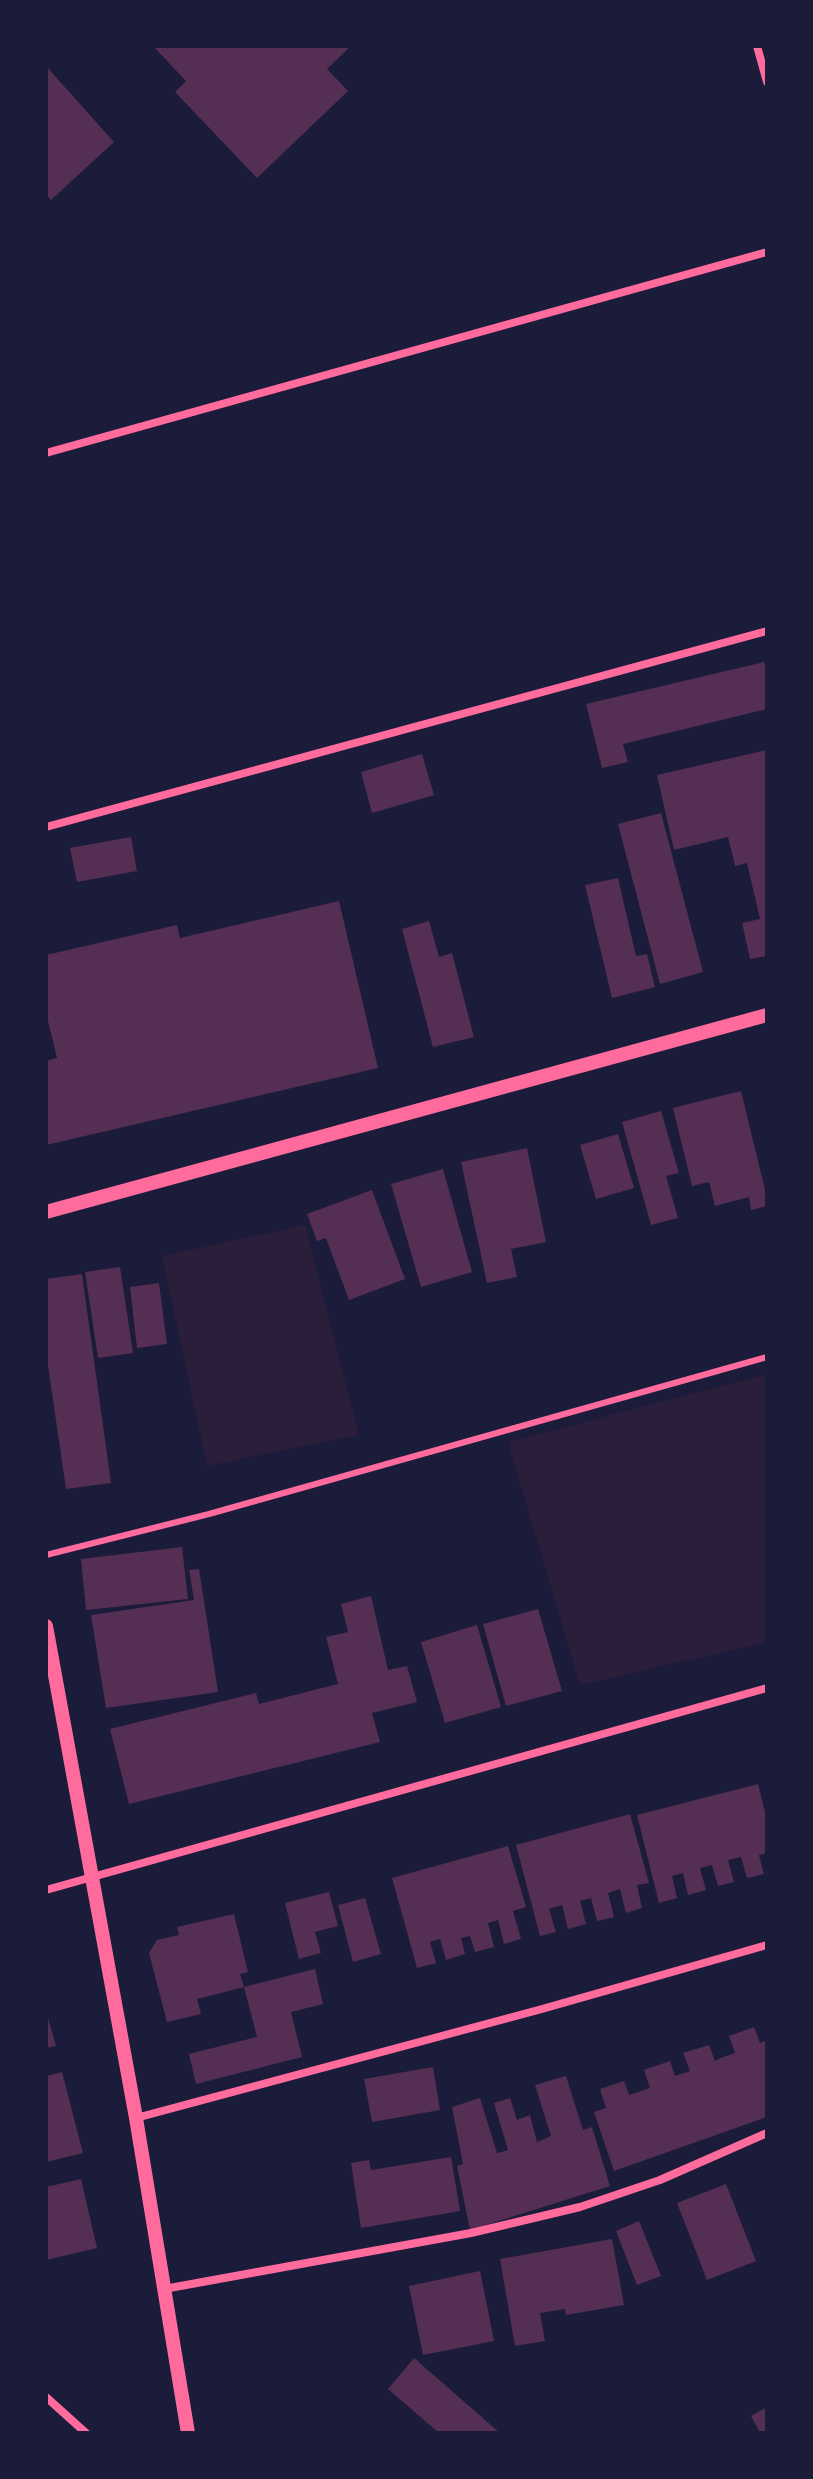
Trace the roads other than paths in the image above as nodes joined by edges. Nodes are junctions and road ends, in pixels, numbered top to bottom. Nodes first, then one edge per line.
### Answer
1 (757, 46) edge
2 (767, 82) edge
3 (767, 252) edge
4 (46, 453) edge
5 (767, 631) edge
6 (46, 827) edge
7 (767, 1015) edge
8 (46, 1212) edge
9 (767, 1357) edge
10 (46, 1555) edge
11 (46, 1626) edge
12 (767, 1688) edge
13 (91, 1878) junction
14 (46, 1890) edge
15 (767, 1945) edge
16 (136, 2118) junction
17 (767, 2133) edge
18 (164, 2289) junction
19 (46, 2397) edge
20 (86, 2433) edge
21 (188, 2433) edge

1 - 2 street
3 - 4 street
5 - 6 street
7 - 8 street
9 - 10 lane
11 - 13 street
12 - 13 street
13 - 14 street
13 - 16 street
15 - 16 street
16 - 18 street
17 - 18 street
18 - 21 street
19 - 20 street

